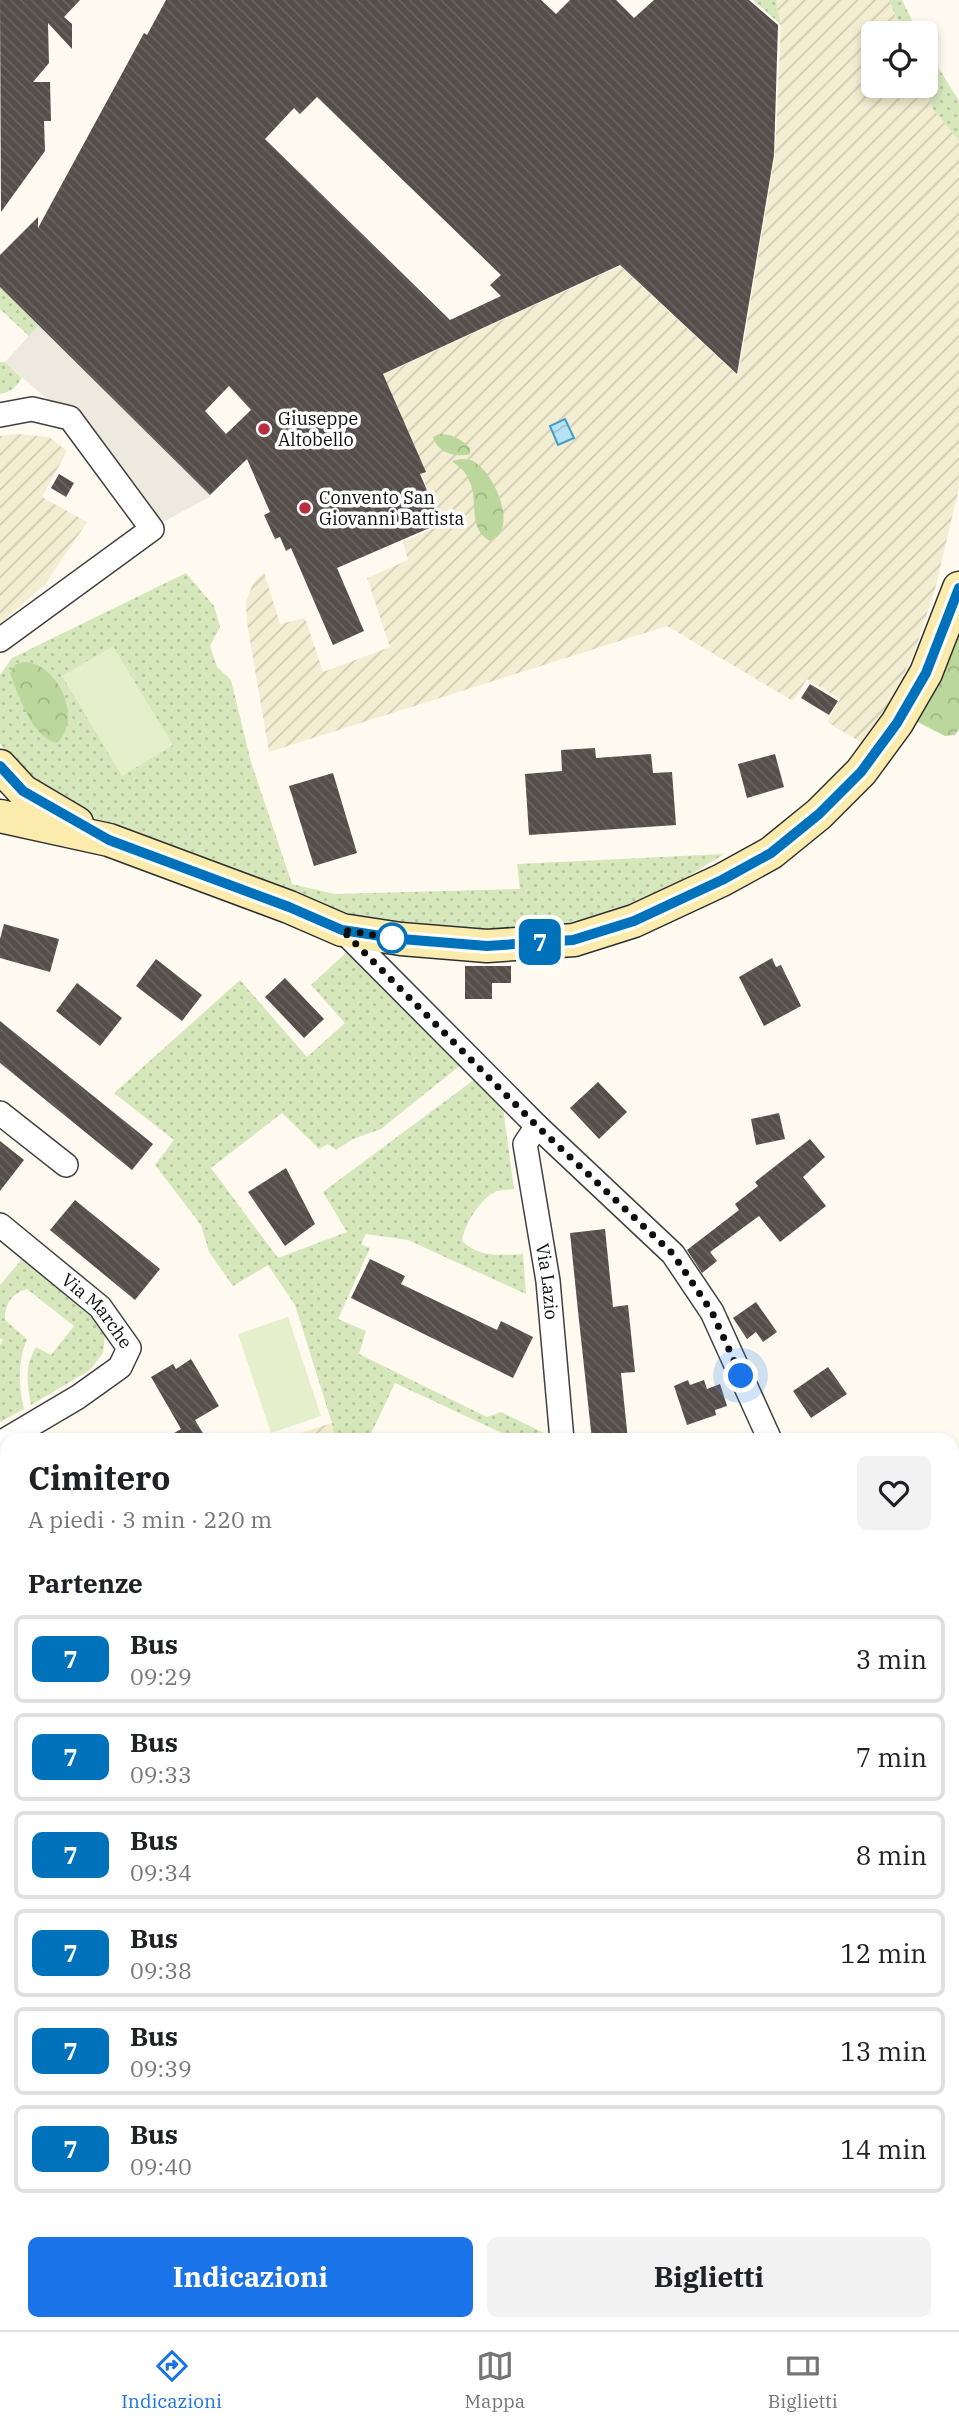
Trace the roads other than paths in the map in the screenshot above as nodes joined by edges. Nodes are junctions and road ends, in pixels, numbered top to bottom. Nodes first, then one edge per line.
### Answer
1 (0, 415) edge
2 (959, 588) edge
3 (49, 605) junction
4 (0, 640) edge
5 (0, 660) edge
6 (0, 766) edge
7 (0, 816) edge
8 (109, 840) junction
9 (342, 930) junction
10 (0, 1113) edge
11 (537, 1126) junction
12 (66, 1165) dead end
13 (0, 1225) edge
14 (19, 1433) edge
15 (561, 1433) edge
16 (767, 1433) edge

1 - 3 street
2 - 9 main road
3 - 4 street
3 - 5 street
6 - 8 main road
7 - 8 main road
8 - 9 main road
9 - 11 street
10 - 12 street
11 - 15 street, Via Lazio
11 - 16 street
13 - 14 street, Via Marche

